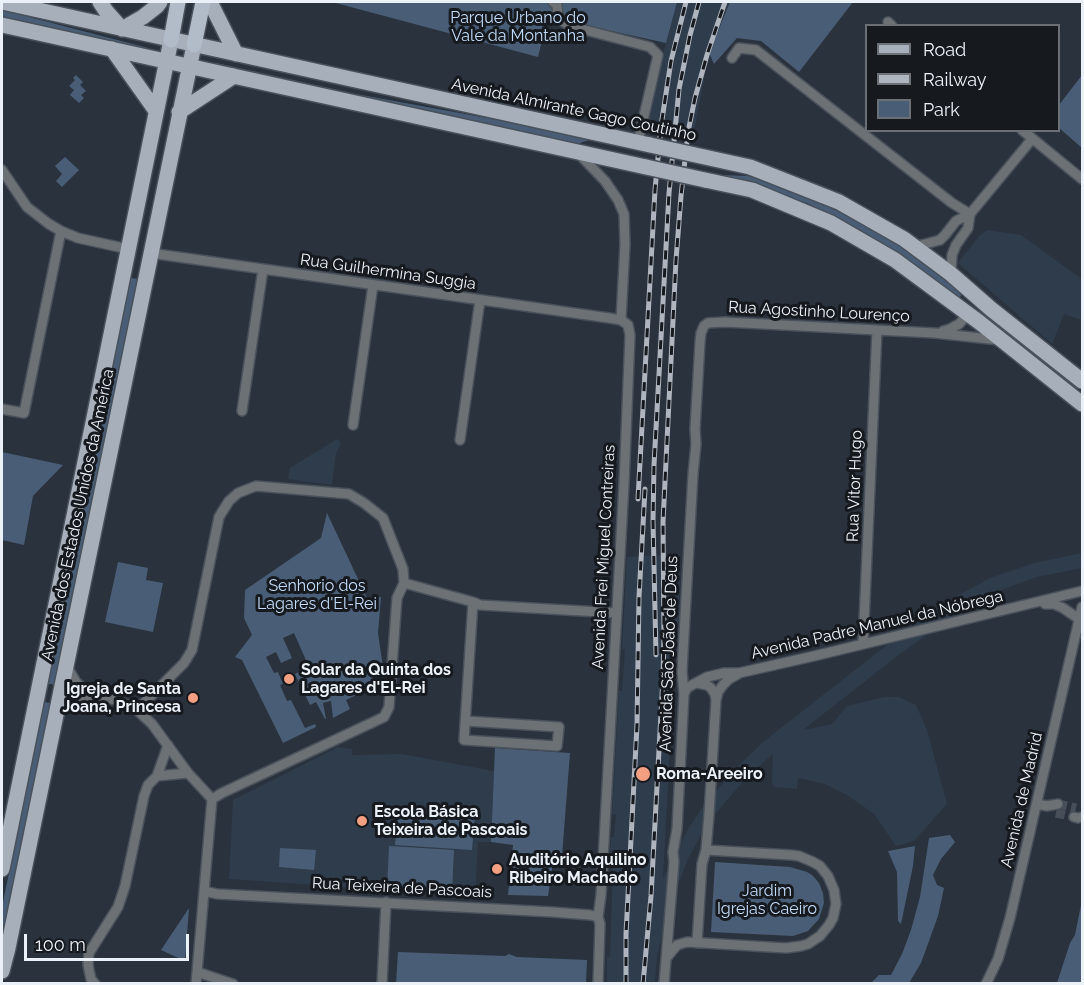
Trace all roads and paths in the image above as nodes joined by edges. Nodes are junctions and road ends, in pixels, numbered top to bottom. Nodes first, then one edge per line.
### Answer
1 (2, 2) edge
2 (100, 2) edge
3 (160, 2) edge
4 (203, 2) edge
5 (210, 2) edge
6 (554, 2) edge
7 (176, 6) edge
8 (2, 25) edge
9 (122, 29) junction
10 (171, 39) junction
11 (194, 45) junction
12 (112, 49) junction
13 (236, 54) junction
14 (732, 58) dead end
15 (166, 61) junction
16 (189, 66) junction
17 (234, 76) junction
18 (156, 111) junction
19 (179, 112) junction
20 (1024, 132) edge
21 (1032, 139) junction
22 (644, 144) junction
23 (669, 149) junction
24 (577, 152) junction
25 (625, 162) junction
26 (2, 170) edge
27 (666, 171) junction
28 (1083, 179) edge
29 (970, 214) junction
30 (61, 231) junction
31 (914, 247) junction
32 (128, 249) junction
33 (150, 253) junction
34 (263, 269) junction
35 (951, 274) junction
36 (373, 285) junction
37 (966, 287) junction
38 (480, 300) junction
39 (968, 314) junction
40 (621, 320) junction
41 (704, 326) joint
42 (877, 330) junction
43 (934, 333) junction
44 (1002, 340) junction
45 (1079, 375) edge
46 (1083, 404) edge
47 (2, 409) edge
48 (242, 411) dead end
49 (353, 425) dead end
50 (460, 440) dead end
51 (404, 583) junction
52 (1083, 591) edge
53 (473, 602) junction
54 (1037, 603) junction
55 (1083, 607) edge
56 (617, 613) junction
57 (1079, 620) junction
58 (863, 644) junction
59 (66, 665) junction
60 (739, 673) junction
61 (697, 683) junction
62 (684, 694) junction
63 (90, 695) junction
64 (716, 700) junction
65 (57, 710) junction
66 (136, 710) junction
67 (466, 721) junction
68 (168, 745) junction
69 (188, 772) junction
70 (157, 776) junction
71 (212, 799) junction
72 (1037, 804) junction
73 (1057, 809) tunnel mouth
74 (706, 850) junction
75 (2, 869) edge
76 (204, 891) junction
77 (386, 902) junction
78 (598, 917) junction
79 (670, 922) junction
80 (687, 942) junction
81 (697, 943) junction
82 (666, 960) junction
83 (2, 970) edge
84 (197, 972) junction
85 (95, 984) edge
86 (196, 984) edge
87 (233, 984) edge
88 (382, 984) edge
89 (597, 984) edge
90 (664, 984) edge
91 (986, 984) edge

1 - 9 main road, Avenida Almirante Gago Coutinho
2 - 9 main road
3 - 9 main road
4 - 11 highway
5 - 13 main road
6 - 22 street
7 - 10 highway
8 - 12 main road
9 - 10 main road, Avenida Almirante Gago Coutinho
10 - 11 main road, Avenida Almirante Gago Coutinho
10 - 15 main road, Avenida dos Estados Unidos da América
11 - 13 main road, Avenida Almirante Gago Coutinho
11 - 16 main road, Avenida dos Estados Unidos da América
12 - 15 main road
12 - 18 main road
13 - 22 main road, Avenida Almirante Gago Coutinho
14 - 29 street
15 - 16 main road
15 - 18 main road, Avenida dos Estados Unidos da América
16 - 17 main road
16 - 19 main road, Avenida dos Estados Unidos da América
17 - 19 main road
17 - 24 main road
18 - 32 main road, Avenida dos Estados Unidos da América
19 - 33 main road, Avenida dos Estados Unidos da América
20 - 21 street
21 - 28 street
21 - 29 street
22 - 23 main road, Avenida Almirante Gago Coutinho, bridge
22 - 25 main road
23 - 27 main road
23 - 31 main road, Avenida Almirante Gago Coutinho, bridge
24 - 25 main road
24 - 40 street, Avenida Frei Miguel Contreiras
25 - 27 main road, bridge
26 - 30 street
27 - 39 main road, bridge
29 - 31 street
29 - 35 street
30 - 32 street
30 - 47 street
31 - 35 main road, Avenida Almirante Gago Coutinho
32 - 33 main road
32 - 75 main road, Avenida dos Estados Unidos da América
33 - 34 street, Rua Guilhermina Suggia
33 - 59 main road, Avenida dos Estados Unidos da América
34 - 36 street, Rua Guilhermina Suggia
34 - 48 street
35 - 37 main road, Avenida Almirante Gago Coutinho
36 - 38 street, Rua Guilhermina Suggia
36 - 49 street
37 - 39 main road
37 - 45 main road, Avenida Almirante Gago Coutinho
38 - 40 street, Rua Guilhermina Suggia
38 - 50 street
39 - 43 street, Rua Agostinho Lourenço
39 - 44 main road
40 - 56 street, Avenida Frei Miguel Contreiras
41 - 42 street, Rua Agostinho Lourenço
41 - 62 street, Avenida São João de Deus
42 - 43 street, Rua Agostinho Lourenço
42 - 58 street, Rua Vitor Hugo
43 - 44 street, Rua Agostinho Lourenço
44 - 46 main road
51 - 53 street
51 - 66 street
51 - 71 street
52 - 54 street, Avenida Padre Manuel da Nóbrega
53 - 56 street
53 - 67 street
54 - 57 street
54 - 58 street, Avenida Padre Manuel da Nóbrega
55 - 57 street, Avenida de Madrid
56 - 78 street, Avenida Frei Miguel Contreiras
57 - 72 street, Avenida de Madrid
58 - 60 street, Avenida Padre Manuel da Nóbrega
59 - 63 street
59 - 65 main road, Avenida dos Estados Unidos da América
60 - 61 street, Avenida Padre Manuel da Nóbrega
60 - 64 street
61 - 62 street, Avenida Padre Manuel da Nóbrega
61 - 64 street, Avenida São João de Deus
62 - 79 street, Avenida São João de Deus
63 - 65 street
63 - 66 street
64 - 74 street
65 - 83 main road, Avenida dos Estados Unidos da América
66 - 68 street
67 - 67 street
68 - 69 street
68 - 70 street
69 - 70 street
69 - 71 street
70 - 85 street
71 - 76 street
72 - 73 street
72 - 91 street, Avenida de Madrid
74 - 81 street
74 - 81 street
76 - 77 street, Rua Teixeira de Pascoais
76 - 84 street
77 - 78 street, Rua Teixeira de Pascoais
77 - 88 street
78 - 89 street, Avenida Frei Miguel Contreiras
79 - 80 street
79 - 82 street, Avenida São João de Deus
80 - 81 street
80 - 82 street
82 - 90 street, Avenida São João de Deus
84 - 86 street
84 - 87 street

